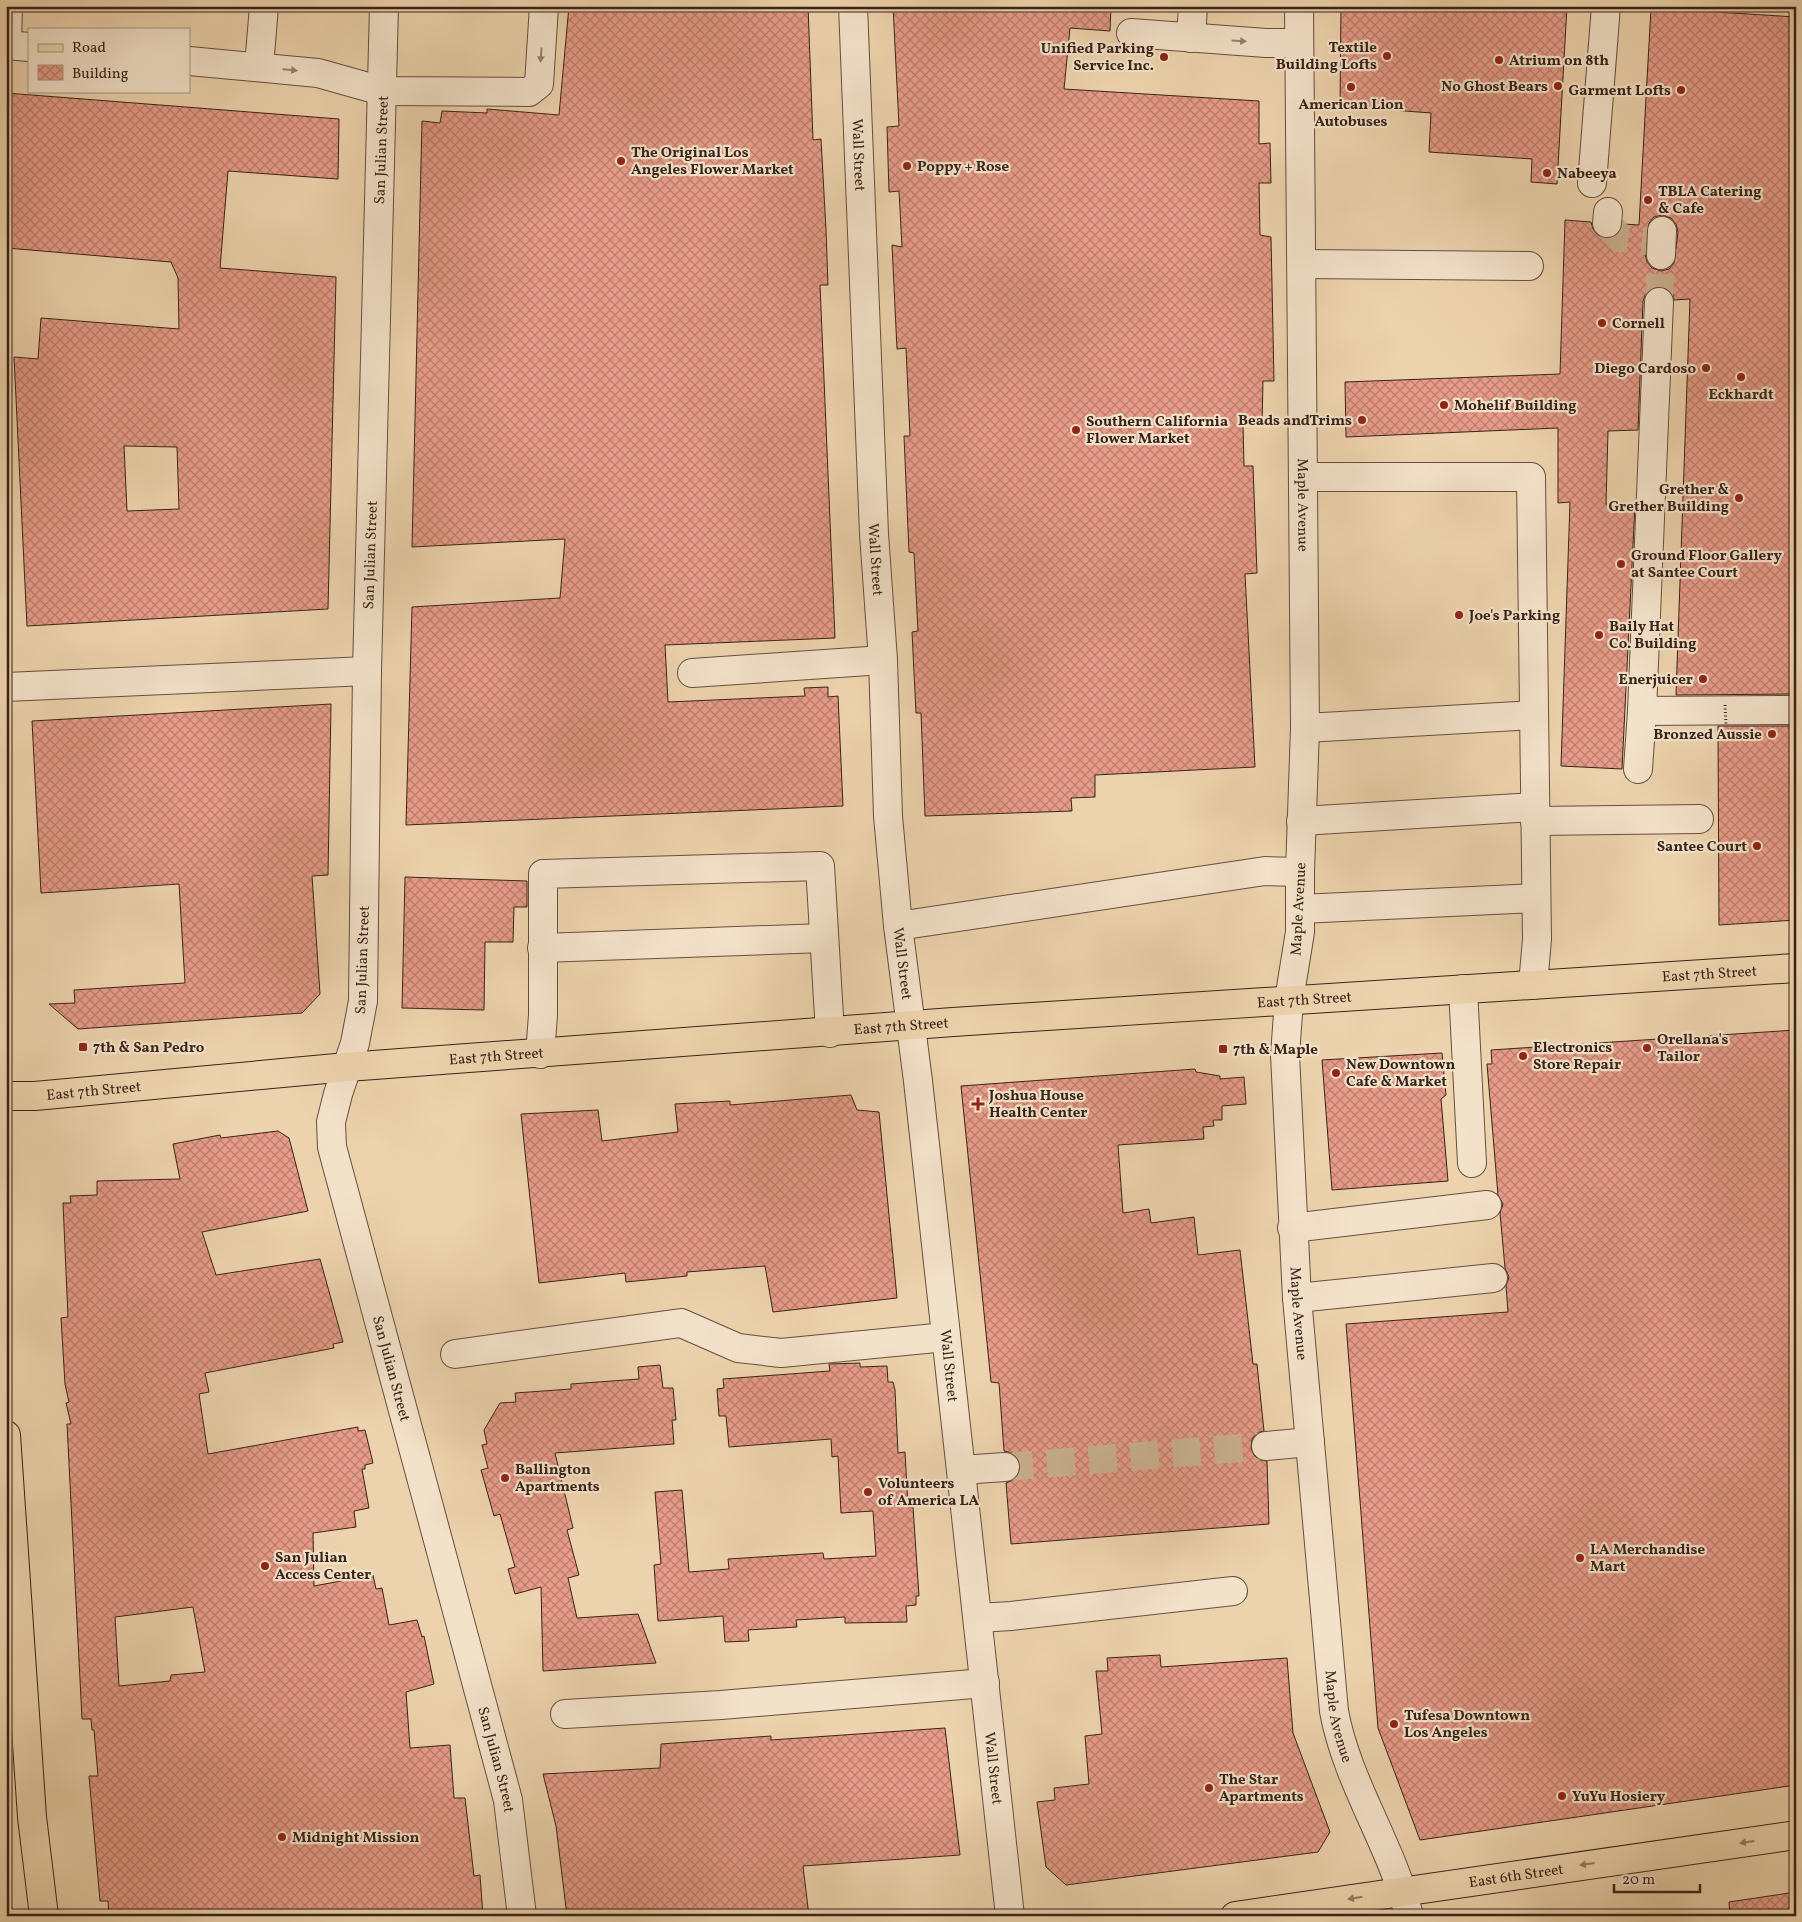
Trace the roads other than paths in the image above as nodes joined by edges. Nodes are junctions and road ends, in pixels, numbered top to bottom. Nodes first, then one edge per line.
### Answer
1 (8, 6) edge
2 (264, 6) edge
3 (384, 6) edge
4 (544, 6) edge
5 (854, 6) edge
6 (1193, 6) edge
7 (1299, 6) edge
8 (1606, 6) edge
9 (1131, 34) dead end
10 (1190, 38) junction
11 (1299, 43) junction
12 (7, 45) edge
13 (28, 47) edge
14 (190, 61) edge
15 (259, 68) junction
16 (382, 91) junction
17 (1592, 183) dead end
18 (1303, 264) junction
19 (1529, 266) dead end
20 (1659, 302) tunnel mouth
21 (1305, 477) junction
22 (883, 660) junction
23 (367, 671) junction
24 (692, 673) dead end
25 (6, 687) edge
26 (1796, 710) edge
27 (1642, 712) junction
28 (1534, 715) junction
29 (1305, 728) junction
30 (1638, 770) dead end
31 (1535, 814) junction
32 (1700, 819) dead end
33 (1301, 821) junction
34 (1300, 872) junction
35 (1536, 898) junction
36 (1300, 909) junction
37 (898, 926) junction
38 (824, 938) junction
39 (542, 948) junction
40 (1796, 968) edge
41 (1533, 985) junction
42 (1463, 989) junction
43 (1289, 1000) junction
44 (912, 1026) junction
45 (830, 1033) junction
46 (540, 1054) junction
47 (347, 1067) junction
48 (6, 1096) edge
49 (1472, 1163) dead end
50 (1487, 1205) dead end
51 (1292, 1228) junction
52 (1493, 1278) dead end
53 (1297, 1298) junction
54 (946, 1337) junction
55 (455, 1354) dead end
56 (6, 1435) edge
57 (1310, 1442) junction
58 (1266, 1446) tunnel mouth
59 (1005, 1467) tunnel mouth
60 (961, 1470) junction
61 (1233, 1591) dead end
62 (11, 1599) edge
63 (978, 1618) junction
64 (985, 1683) junction
65 (565, 1714) dead end
66 (1796, 1835) edge
67 (1406, 1903) edge
68 (44, 1916) edge
69 (522, 1916) edge
70 (1010, 1916) edge
71 (1235, 1916) edge

1 - 12 street
2 - 15 street
3 - 16 street, San Julian Street
4 -> 16 street
5 - 22 street, Wall Street
6 - 10 street
7 - 11 street, Maple Avenue
8 - 17 street
9 - 10 street
10 -> 11 street
11 - 18 street, Maple Avenue
12 - 13 street
14 - 15 street
15 -> 16 street
16 - 23 street, San Julian Street
18 - 19 street
18 - 21 street, Maple Avenue
20 - 27 street
21 - 28 street
21 - 29 street, Maple Avenue
22 - 24 street
22 - 37 street, Wall Street
23 - 25 street
23 - 47 street, San Julian Street
26 - 27 street
27 - 30 street
28 - 29 street
28 - 31 street
29 - 33 street, Maple Avenue
31 - 32 street
31 - 33 street
31 - 35 street
33 - 34 street, Maple Avenue
34 - 36 street, Maple Avenue
34 - 37 street
35 - 36 street
35 - 41 street
36 - 43 street, Maple Avenue
37 - 44 street, Wall Street
38 - 39 street
38 - 39 street
38 - 45 street
39 - 46 street
40 - 41 main road, East 7th Street
41 - 42 main road, East 7th Street
42 - 43 main road, East 7th Street
42 - 49 street
43 - 44 main road, East 7th Street
43 - 51 street, Maple Avenue
44 - 45 main road, East 7th Street
44 - 54 street, Wall Street
45 - 46 main road, East 7th Street
46 - 47 main road, East 7th Street
47 - 48 main road, East 7th Street
47 - 69 street, San Julian Street
50 - 51 street
51 - 53 street, Maple Avenue
52 - 53 street
53 - 57 street, Maple Avenue
54 - 55 street
54 - 60 street, Wall Street
56 - 62 main road
57 - 58 street
57 - 67 street, Maple Avenue
59 - 60 street
60 - 63 street, Wall Street
61 - 63 street
62 - 68 main road
63 - 64 street, Wall Street
64 - 65 street
64 - 70 street, Wall Street
66 -> 67 main road, East 6th Street
67 -> 71 main road, East 6th Street

